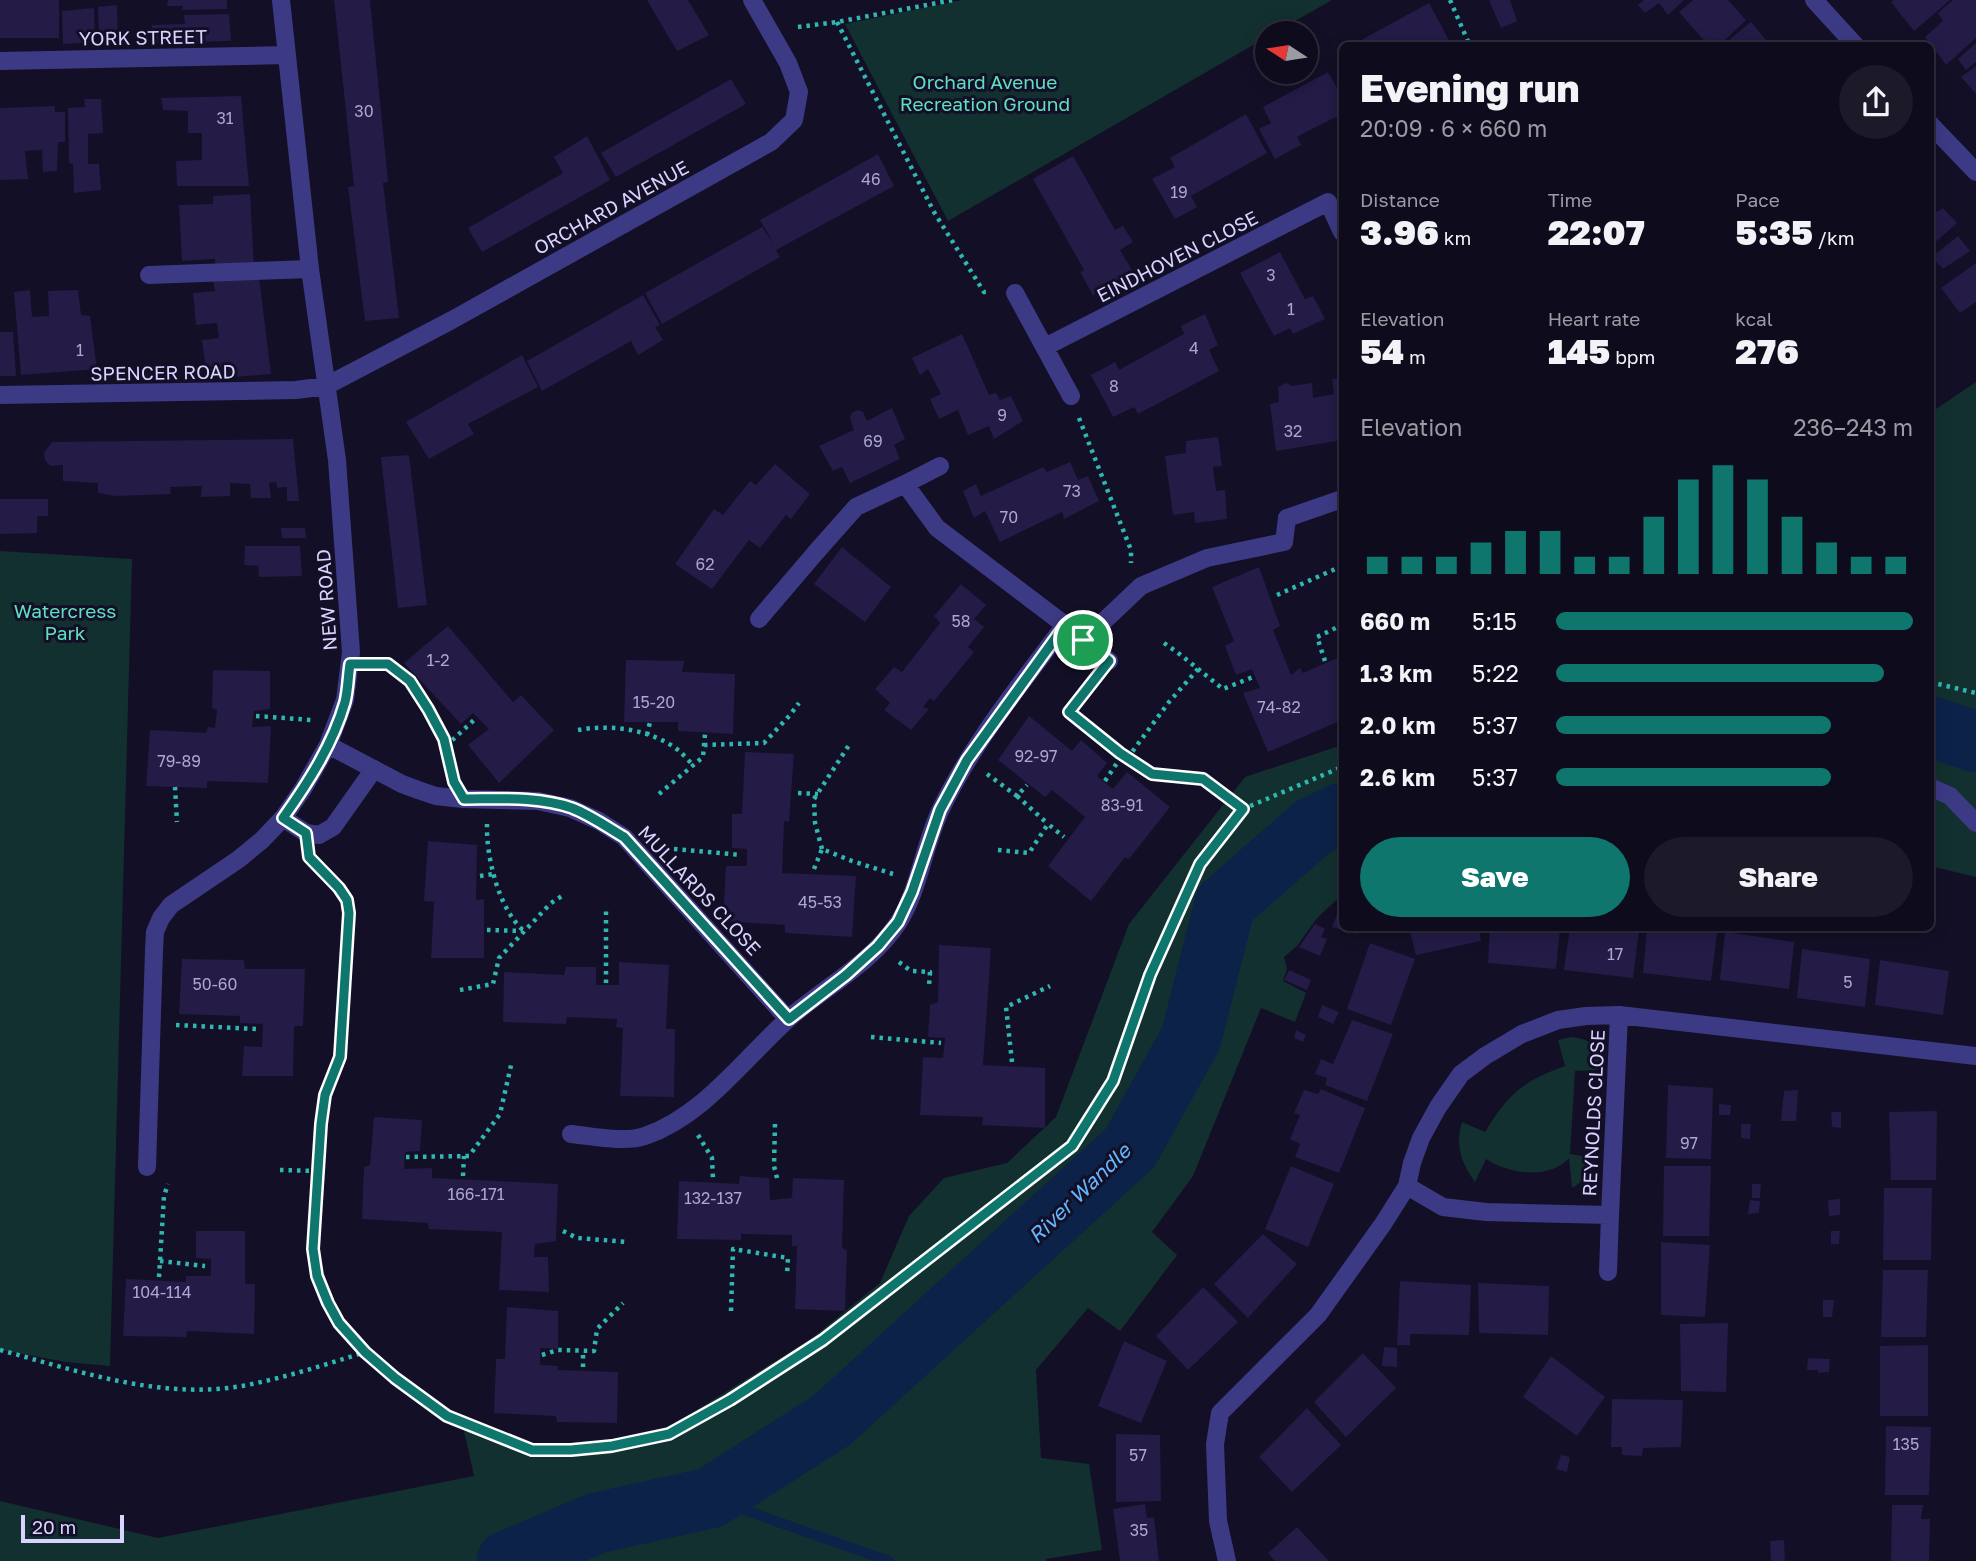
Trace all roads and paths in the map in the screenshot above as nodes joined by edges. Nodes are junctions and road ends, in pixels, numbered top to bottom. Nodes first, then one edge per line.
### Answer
1 (281, 0) edge
2 (752, 0) edge
3 (953, 0) edge
4 (1450, 0) edge
5 (1814, 0) edge
6 (837, 22) junction
7 (769, 30) junction
8 (1468, 42) edge
9 (1852, 42) edge
10 (286, 55) junction
11 (0, 61) edge
12 (1934, 128) edge
13 (1976, 172) edge
14 (1335, 199) edge
15 (1339, 218) edge
16 (310, 269) junction
17 (149, 275) dead end
18 (1015, 293) joint
19 (1045, 347) junction
20 (326, 386) junction
21 (0, 396) edge
22 (1070, 396) joint
23 (940, 466) dead end
24 (905, 484) junction
25 (1339, 500) edge
26 (1339, 567) edge
27 (1141, 586) junction
28 (1277, 595) dead end
29 (760, 619) dead end
30 (1065, 625) junction
31 (1339, 626) edge
32 (1083, 640) junction
33 (1164, 643) dead end
34 (1109, 661) joint
35 (1325, 661) dead end
36 (350, 664) junction
37 (1198, 669) junction
38 (1253, 677) dead end
39 (1934, 683) edge
40 (1976, 693) edge
41 (799, 703) dead end
42 (256, 716) dead end
43 (474, 720) dead end
44 (338, 722) junction
45 (650, 722) dead end
46 (578, 730) dead end
47 (705, 734) dead end
48 (647, 735) junction
49 (851, 742) dead end
50 (328, 745) junction
51 (704, 745) junction
52 (446, 746) junction
53 (1123, 754) junction
54 (967, 760) junction
55 (693, 765) junction
56 (1339, 768) edge
57 (374, 769) junction
58 (1105, 780) dead end
59 (1027, 785) dead end
60 (175, 787) dead end
61 (1934, 789) edge
62 (798, 793) dead end
63 (659, 794) dead end
64 (818, 794) junction
65 (1017, 796) junction
66 (464, 799) junction
67 (488, 799) junction
68 (1243, 809) junction
69 (283, 818) junction
70 (177, 822) dead end
71 (1976, 823) edge
72 (1048, 824) junction
73 (306, 833) junction
74 (1064, 837) dead end
75 (674, 849) dead end
76 (822, 849) junction
77 (998, 850) dead end
78 (741, 855) dead end
79 (814, 869) dead end
80 (494, 874) junction
81 (481, 876) dead end
82 (915, 881) junction
83 (562, 896) dead end
84 (606, 911) dead end
85 (487, 929) dead end
86 (524, 931) junction
87 (878, 946) junction
88 (606, 983) dead end
89 (929, 986) dead end
90 (1050, 986) dead end
91 (460, 990) dead end
92 (1619, 1015) junction
93 (789, 1019) junction
94 (152, 1024) junction
95 (256, 1029) dead end
96 (871, 1037) dead end
97 (941, 1043) dead end
98 (1976, 1056) edge
99 (512, 1061) dead end
100 (1012, 1062) dead end
101 (686, 1117) junction
102 (775, 1124) dead end
103 (571, 1134) dead end
104 (464, 1156) junction
105 (406, 1157) dead end
106 (147, 1167) dead end
107 (280, 1170) dead end
108 (318, 1171) junction
109 (464, 1176) dead end
110 (170, 1177) dead end
111 (777, 1178) dead end
112 (713, 1179) dead end
113 (1406, 1186) junction
114 (1610, 1214) junction
115 (563, 1231) dead end
116 (628, 1242) dead end
117 (160, 1261) junction
118 (205, 1266) dead end
119 (1608, 1272) dead end
120 (787, 1275) dead end
121 (159, 1277) dead end
122 (623, 1303) dead end
123 (731, 1311) dead end
124 (0, 1350) edge
125 (583, 1350) junction
126 (365, 1352) junction
127 (542, 1355) dead end
128 (583, 1367) dead end
129 (1227, 1561) edge

1 - 10 street, NEW ROAD
2 - 7 street, ORCHARD AVENUE
3 - 6 path
4 - 8 path
5 - 9 street
6 - 7 path
6 - 18 path
7 - 20 street, ORCHARD AVENUE
10 - 11 street, YORK STREET
10 - 16 street, NEW ROAD
12 - 13 street
14 - 15 street, EINDHOVEN CLOSE
14 - 19 street, EINDHOVEN CLOSE
16 - 17 street
16 - 20 street, NEW ROAD
18 - 19 street
19 - 22 street
20 - 21 street, SPENCER ROAD
20 - 36 street, NEW ROAD
22 - 27 path
23 - 24 street
24 - 29 street
24 - 30 street
25 - 27 street
26 - 28 path
27 - 32 street
30 - 32 street
30 - 54 street
31 - 35 path
32 - 34 street
33 - 37 path
34 - 53 path
36 - 44 street, NEW ROAD
36 - 52 path
37 - 38 path
37 - 53 path
39 - 40 path
41 - 51 path
42 - 44 path
43 - 52 path
44 - 50 street, NEW ROAD
45 - 48 path
46 - 48 path
47 - 51 path
48 - 55 path
49 - 64 path
50 - 57 street, MULLARDS CLOSE
50 - 69 street, NEW ROAD
51 - 55 path
52 - 66 path
53 - 58 path
53 - 68 path
54 - 65 path
54 - 82 street
55 - 63 path
56 - 68 path
57 - 66 street, MULLARDS CLOSE
57 - 73 street
59 - 65 path
60 - 70 path
61 - 71 street
62 - 64 path
64 - 76 path
65 - 72 path
66 - 67 street, MULLARDS CLOSE
67 - 80 path
67 - 93 street, MULLARDS CLOSE
68 - 126 path
69 - 73 street
69 - 94 street, NEW ROAD
72 - 74 path
72 - 77 path
73 - 108 path
75 - 78 path
76 - 79 path
76 - 82 path
80 - 81 path
80 - 86 path
82 - 87 street
83 - 86 path
84 - 88 path
85 - 86 path
86 - 91 path
87 - 89 path
87 - 93 street
90 - 100 path
92 - 98 street, REYNOLDS CLOSE
92 - 113 street, REYNOLDS CLOSE
92 - 114 street, REYNOLDS CLOSE
93 - 101 street
94 - 95 path
94 - 106 street, NEW ROAD
96 - 97 path
99 - 104 path
101 - 103 street
101 - 112 path
102 - 111 path
104 - 105 path
104 - 109 path
107 - 108 path
108 - 126 path
110 - 117 path
113 - 114 street, REYNOLDS CLOSE
113 - 129 street, REYNOLDS CLOSE
114 - 119 street
115 - 116 path
117 - 118 path
117 - 121 path
120 - 123 path
122 - 125 path
124 - 126 path
125 - 127 path
125 - 128 path

